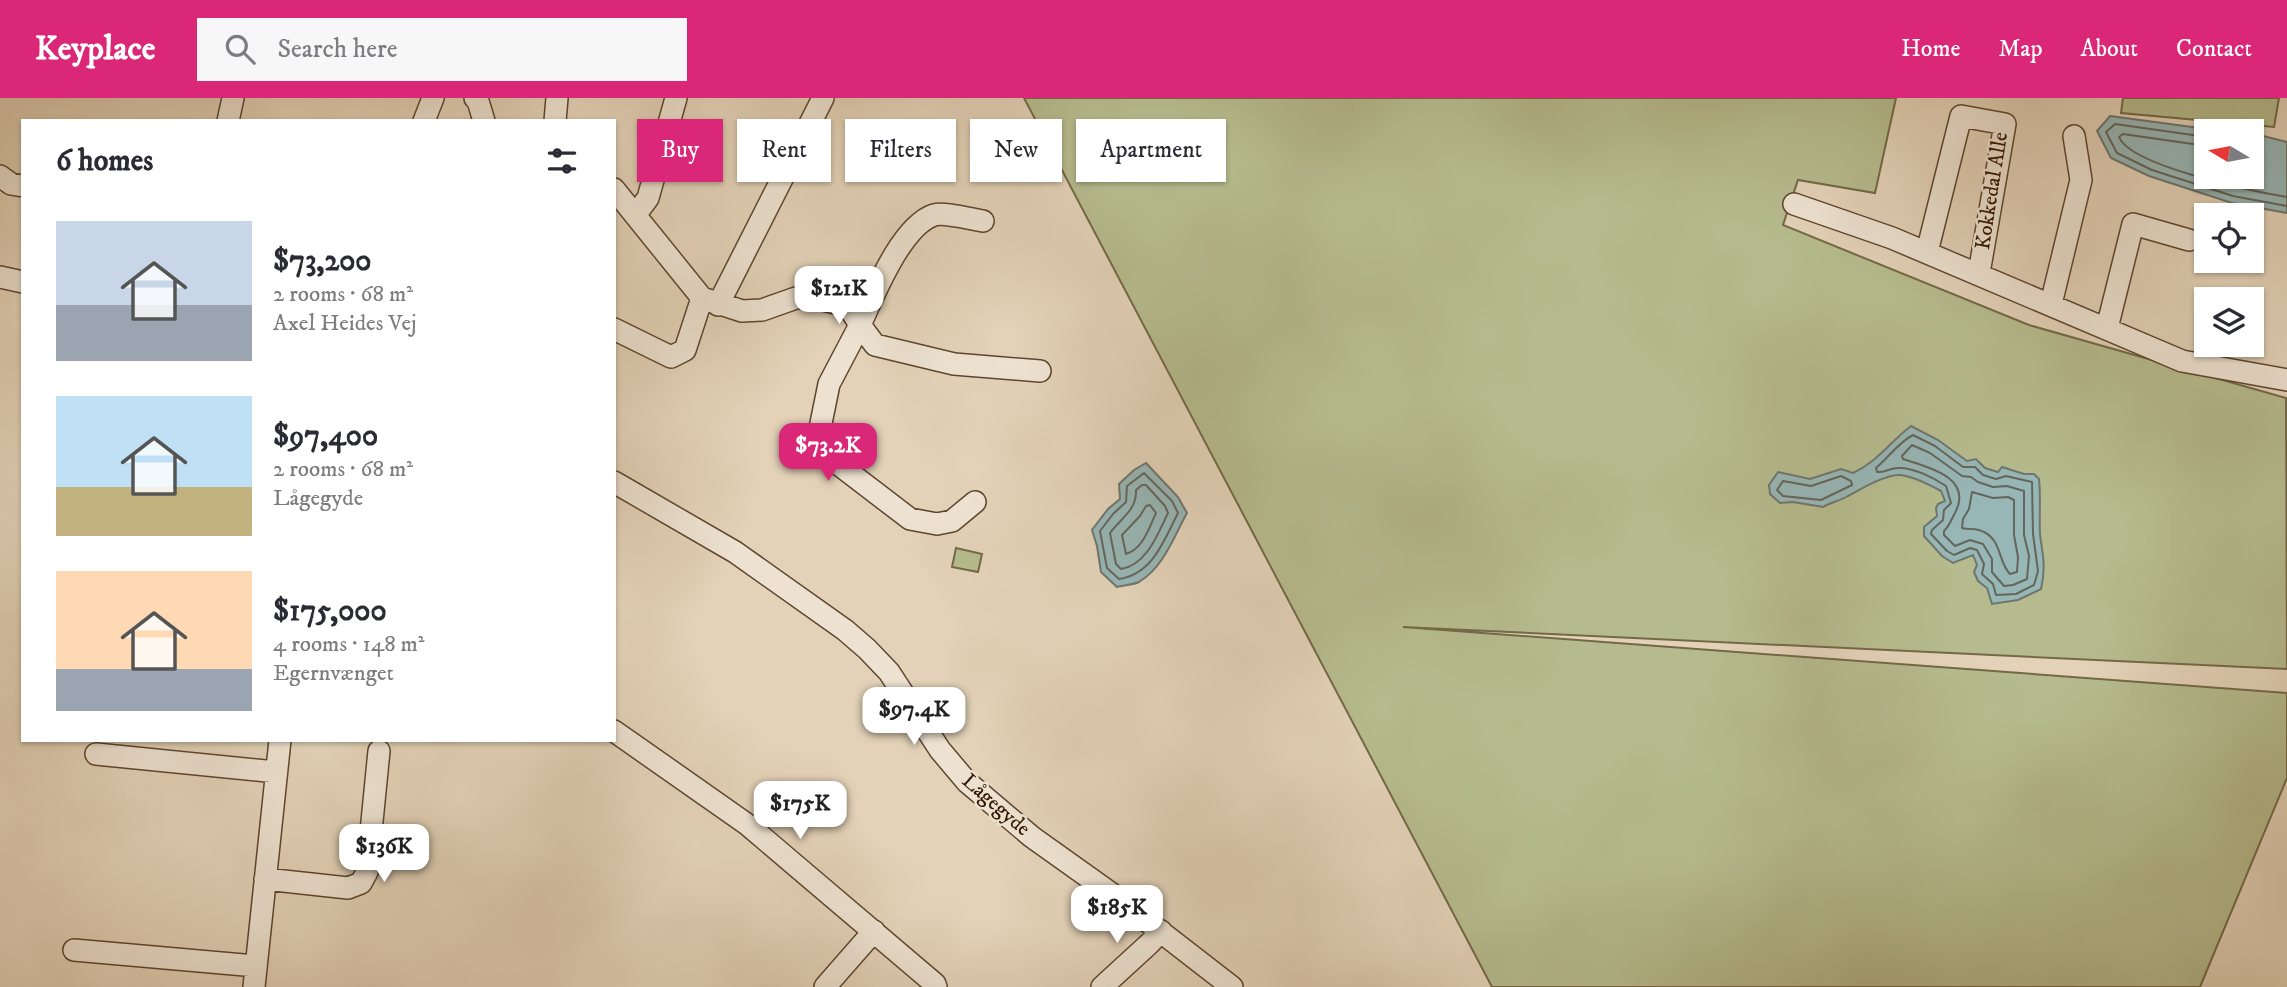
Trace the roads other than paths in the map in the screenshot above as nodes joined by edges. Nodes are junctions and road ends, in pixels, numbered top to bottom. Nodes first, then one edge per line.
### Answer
1 (233, 98) edge
2 (433, 98) edge
3 (475, 98) edge
4 (557, 98) edge
5 (676, 98) edge
6 (823, 98) edge
7 (229, 119) edge
8 (425, 119) edge
9 (483, 119) edge
10 (555, 119) edge
11 (2074, 136) dead end
12 (0, 176) edge
13 (21, 186) edge
14 (616, 191) edge
15 (1794, 204) dead end
16 (636, 214) junction
17 (983, 221) dead end
18 (2189, 240) dead end
19 (1927, 252) junction
20 (1979, 273) junction
21 (0, 277) edge
22 (21, 282) edge
23 (710, 301) junction
24 (2051, 304) junction
25 (860, 325) junction
26 (2107, 328) junction
27 (616, 330) edge
28 (1040, 371) dead end
29 (2287, 380) edge
30 (616, 483) edge
31 (975, 502) dead end
32 (616, 732) edge
33 (280, 742) edge
34 (379, 751) dead end
35 (96, 754) dead end
36 (276, 772) junction
37 (265, 879) junction
38 (874, 931) junction
39 (1161, 931) junction
40 (74, 950) dead end
41 (255, 977) edge
42 (825, 987) edge
43 (936, 987) edge
44 (1102, 987) edge
45 (1232, 987) edge

1 - 7 street
2 - 8 street
3 - 9 street
4 - 10 street
5 - 16 street
6 - 23 street
11 - 24 street
12 - 13 street
14 - 16 street
15 - 19 street, Kokkedal Alle
16 - 23 street
17 - 25 street
18 - 26 street
19 - 20 street, Kokkedal Alle
19 - 20 street, Kokkedal Alle
20 - 24 street, Kokkedal Alle
21 - 22 street
23 - 25 street
23 - 27 street
24 - 26 street, Kokkedal Alle
25 - 28 street
25 - 31 street
26 - 29 street, Kokkedal Alle
30 - 39 street, Lågegyde
32 - 38 street
33 - 36 street
34 - 37 street
35 - 36 street
36 - 37 street
37 - 41 street
38 - 42 street
38 - 43 street
39 - 44 street
39 - 45 street, Lågegyde
40 - 41 street

